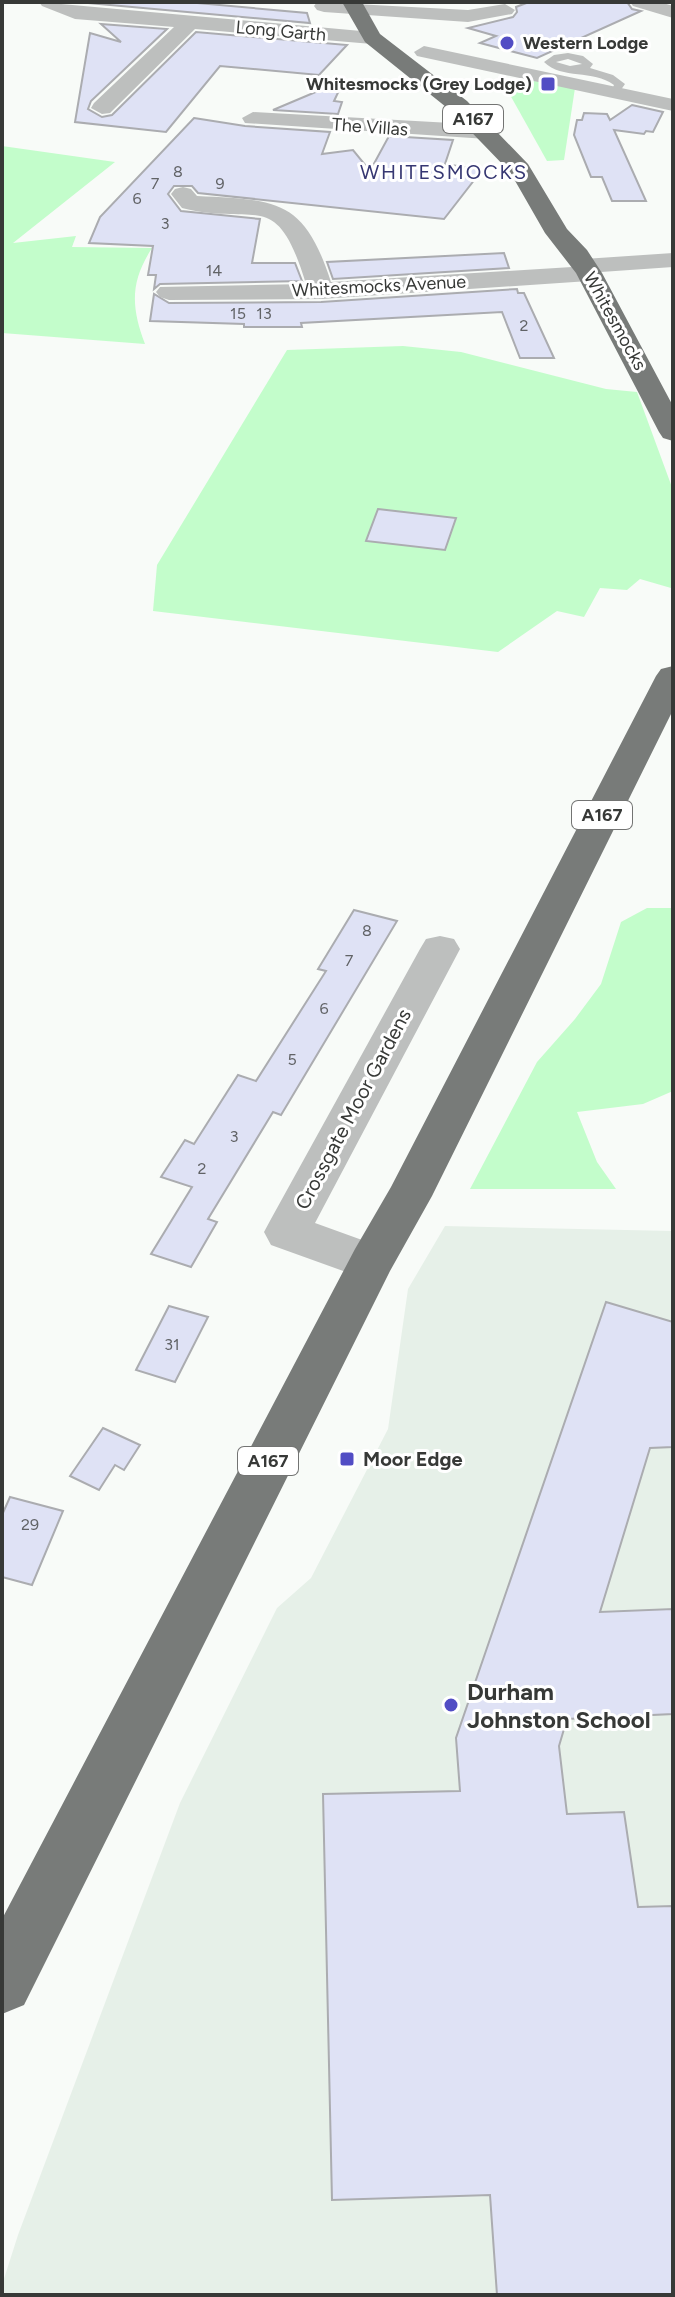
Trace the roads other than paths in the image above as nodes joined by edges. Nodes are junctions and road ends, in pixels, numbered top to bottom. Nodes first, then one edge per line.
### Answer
1 (49, 2) edge
2 (640, 2) edge
3 (309, 4) dead end
4 (353, 5) edge
5 (378, 6) edge
6 (505, 10) dead end
7 (673, 12) edge
8 (190, 23) junction
9 (372, 38) junction
10 (432, 58) junction
11 (583, 68) dead end
12 (470, 79) junction
13 (425, 80) junction
14 (614, 92) junction
15 (673, 105) edge
16 (102, 108) dead end
17 (253, 118) dead end
18 (487, 132) junction
19 (522, 136) dead end
20 (180, 202) dead end
21 (673, 260) edge
22 (583, 265) junction
23 (321, 291) junction
24 (169, 292) dead end
25 (673, 432) edge
26 (673, 676) edge
27 (440, 949) dead end
28 (371, 1262) junction
29 (2, 1983) edge

1 - 8 street, Long Garth
2 - 7 street
3 - 4 street
4 - 5 street
4 - 9 highway, Whitesmocks / A167
5 - 6 street
5 - 10 highway
8 - 9 street, Long Garth
8 - 16 street
9 - 13 highway, Whitesmocks / A167
10 - 12 street
10 - 13 street
11 - 14 lane
12 - 13 street
12 - 14 street
13 - 18 highway, Whitesmocks / A167
14 - 15 street
17 - 18 street, The Villas
18 - 22 highway, Whitesmocks / A167
19 - 22 highway, Whitesmocks / A167
20 - 23 street
21 - 22 street, Whitesmocks Avenue
22 - 23 street, Whitesmocks Avenue
22 - 25 highway, Whitesmocks / A167
23 - 24 street, Whitesmocks Avenue
26 - 28 highway, A167
27 - 28 street, Crossgate Moor Gardens
28 - 29 highway, A167

